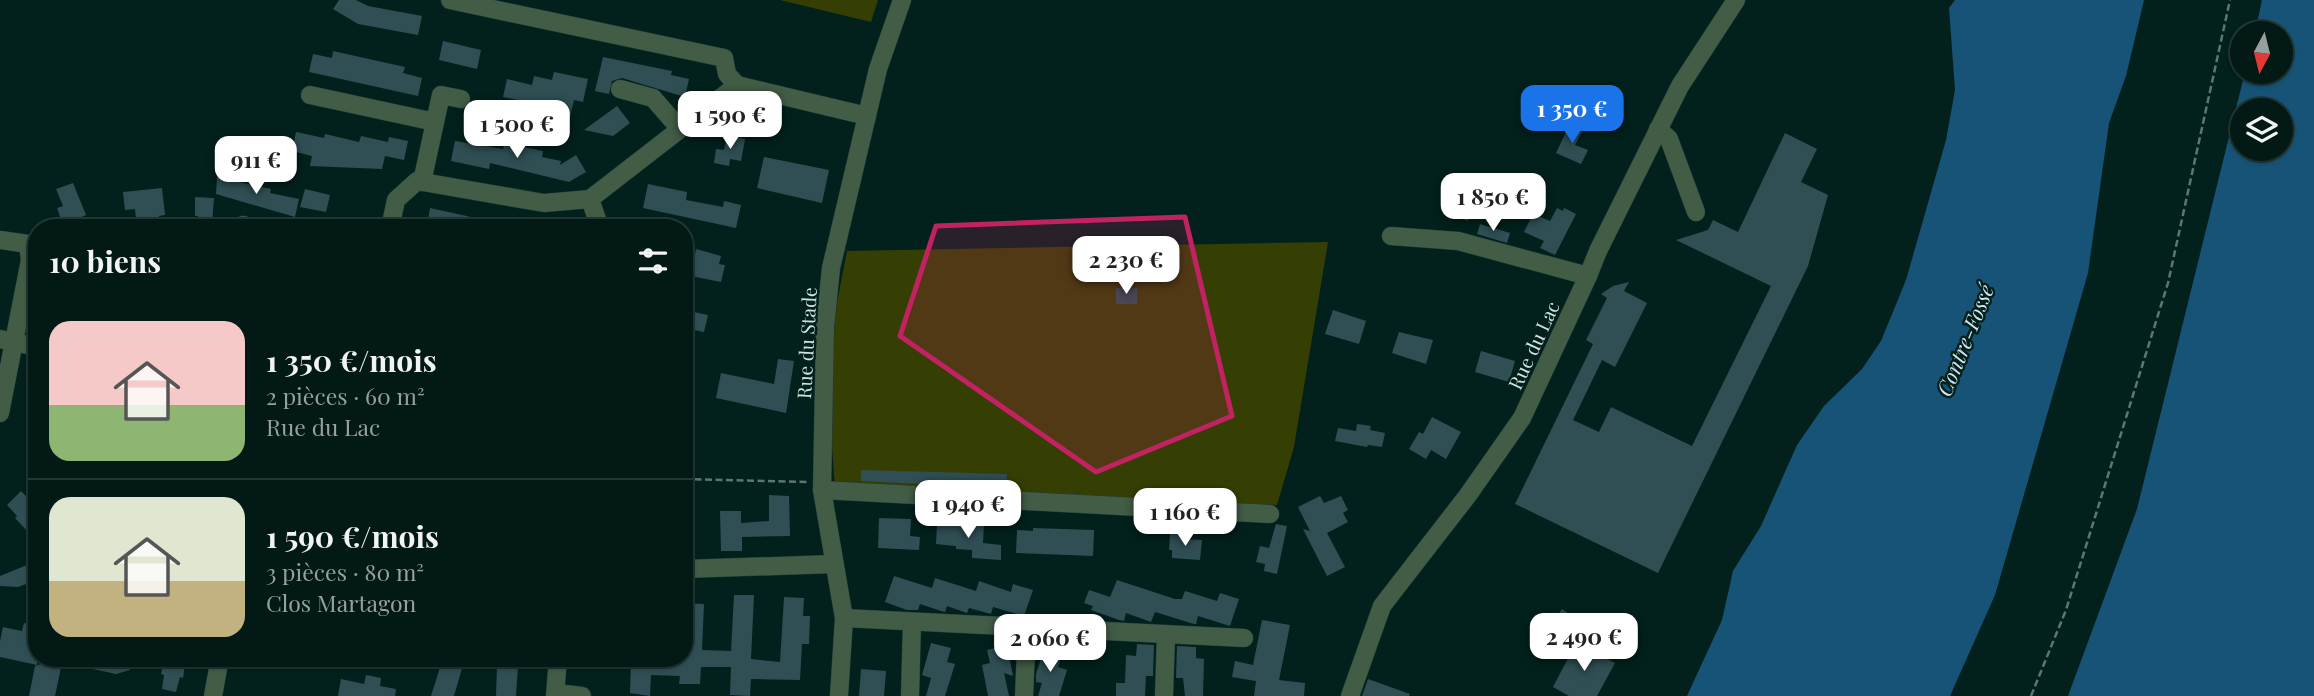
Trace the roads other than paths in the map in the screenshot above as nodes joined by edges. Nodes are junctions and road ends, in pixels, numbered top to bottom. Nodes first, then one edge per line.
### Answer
1 (450, 0) edge
2 (902, 0) edge
3 (1735, 0) edge
4 (737, 85) junction
5 (620, 89) dead end
6 (310, 95) dead end
7 (461, 99) dead end
8 (867, 116) junction
9 (435, 122) junction
10 (680, 129) junction
11 (1658, 129) junction
12 (422, 181) junction
13 (590, 200) junction
14 (1696, 212) dead end
15 (392, 219) edge
16 (597, 219) edge
17 (1391, 236) dead end
18 (0, 240) edge
19 (28, 244) edge
20 (28, 276) edge
21 (1588, 276) junction
22 (7, 341) edge
23 (28, 345) edge
24 (0, 413) edge
25 (822, 486) junction
26 (1270, 514) dead end
27 (834, 564) junction
28 (693, 569) edge
29 (844, 618) junction
30 (912, 622) junction
31 (1027, 627) junction
32 (1166, 634) junction
33 (1244, 638) dead end
34 (218, 667) edge
35 (558, 667) edge
36 (556, 694) edge
37 (214, 696) edge
38 (582, 696) edge
39 (839, 696) edge
40 (910, 696) edge
41 (1024, 696) edge
42 (1164, 696) edge
43 (1350, 696) edge

1 - 4 street
2 - 8 street, Rue du Stade
3 - 11 street, Rue du Lac
4 - 8 street
4 - 10 street
5 - 10 street
6 - 9 street
7 - 9 street
8 - 25 street, Rue du Stade
9 - 12 street
10 - 13 street
11 - 14 street
11 - 21 street, Rue du Lac
12 - 13 street
12 - 15 street
13 - 16 street
17 - 21 street
18 - 19 street
20 - 22 street
21 - 43 street, Rue du Lac
22 - 23 street
22 - 24 street
25 - 26 street
25 - 27 street, Rue du Stade
27 - 28 street
27 - 29 street, Rue du Stade
29 - 30 street
29 - 39 street, Rue du Stade
30 - 31 street
30 - 40 street
31 - 32 street
31 - 41 street
32 - 33 street
32 - 42 street
34 - 37 street
35 - 36 street
36 - 38 street

